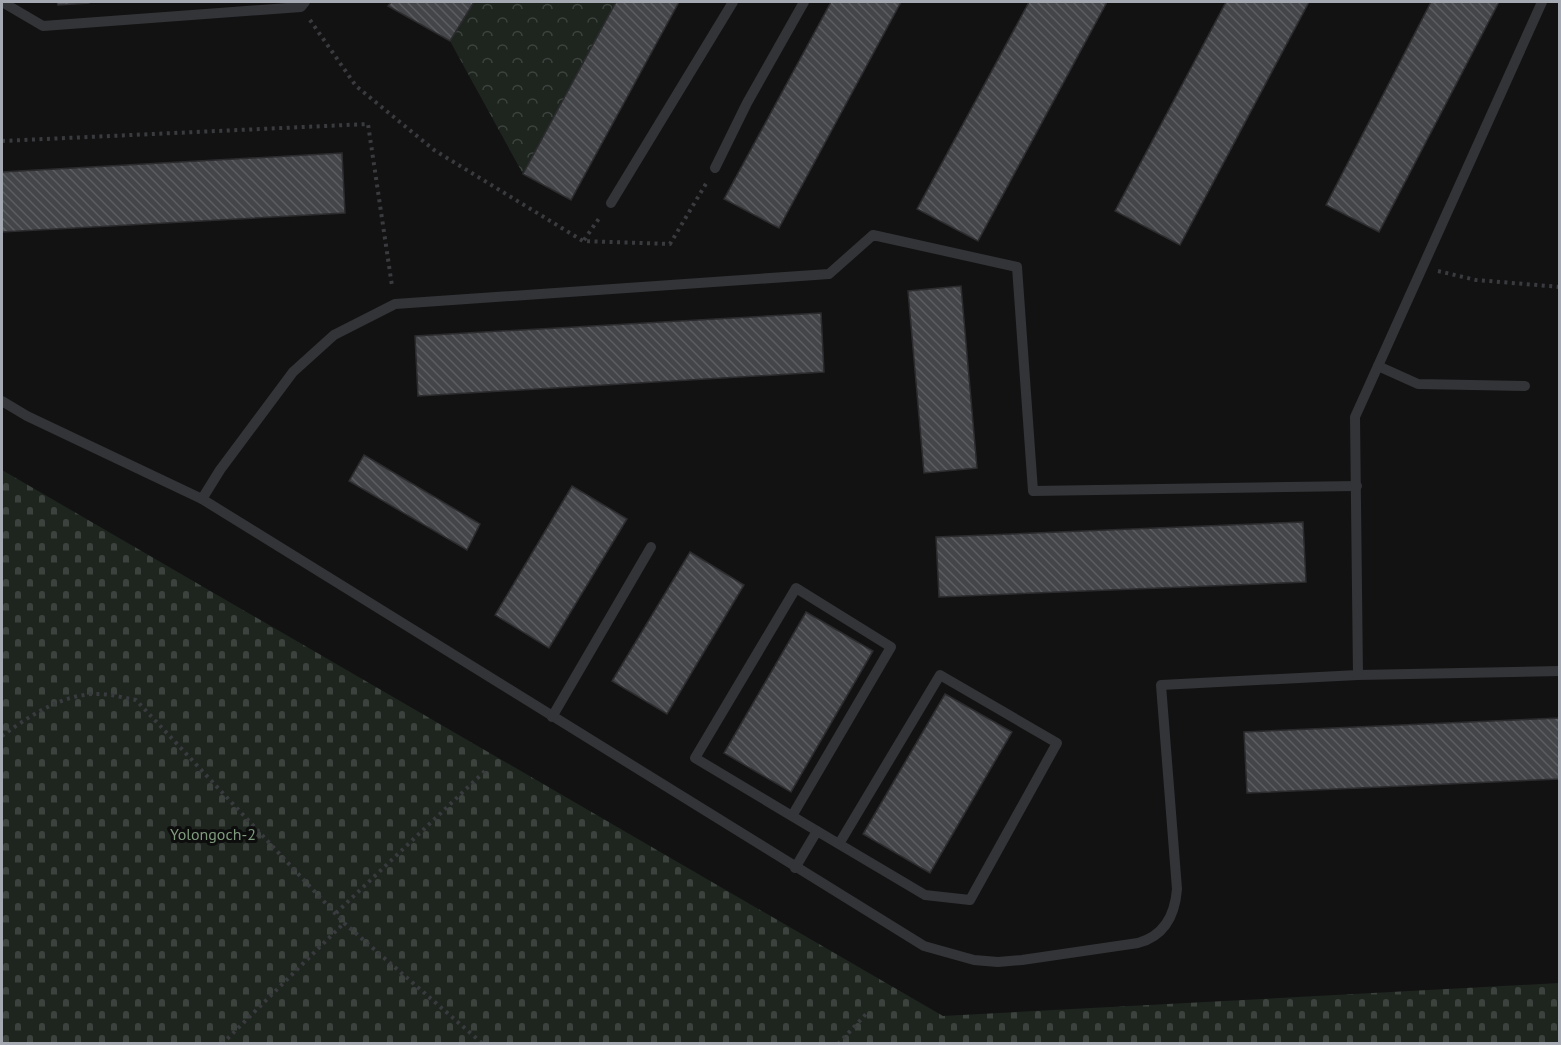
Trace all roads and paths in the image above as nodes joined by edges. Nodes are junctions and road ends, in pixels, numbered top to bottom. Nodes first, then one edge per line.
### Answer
1 (2, 2) edge
2 (733, 2) edge
3 (804, 2) edge
4 (1542, 2) edge
5 (303, 4) edge
6 (2, 141) edge
7 (715, 168) joint
8 (611, 203) joint
9 (583, 241) junction
10 (1423, 267) junction
11 (1560, 287) edge
12 (395, 304) junction
13 (1378, 366) junction
14 (1525, 386) dead end
15 (2, 400) edge
16 (1357, 486) junction
17 (202, 499) junction
18 (651, 547) dead end
19 (1560, 671) edge
20 (1358, 675) junction
21 (552, 717) junction
22 (2, 736) edge
23 (486, 770) dead end
24 (792, 816) junction
25 (817, 831) junction
26 (839, 844) junction
27 (795, 868) junction
28 (336, 913) junction
29 (344, 923) junction
30 (868, 1012) dead end
31 (222, 1044) edge
32 (483, 1044) edge
33 (838, 1044) edge

1 - 5 lane
2 - 8 lane
3 - 7 lane
4 - 10 lane
5 - 9 path
6 - 12 path
7 - 9 path
8 - 9 path
10 - 11 path
10 - 13 lane
12 - 16 lane
12 - 17 lane
13 - 14 lane
13 - 16 lane
15 - 17 lane
16 - 20 lane
17 - 21 lane
18 - 21 lane
19 - 20 lane
20 - 27 lane
21 - 27 lane
22 - 28 path
23 - 28 path
24 - 24 lane
24 - 25 lane
25 - 26 lane
25 - 27 lane
26 - 26 lane
28 - 29 path
29 - 31 path
29 - 32 path
30 - 33 path

